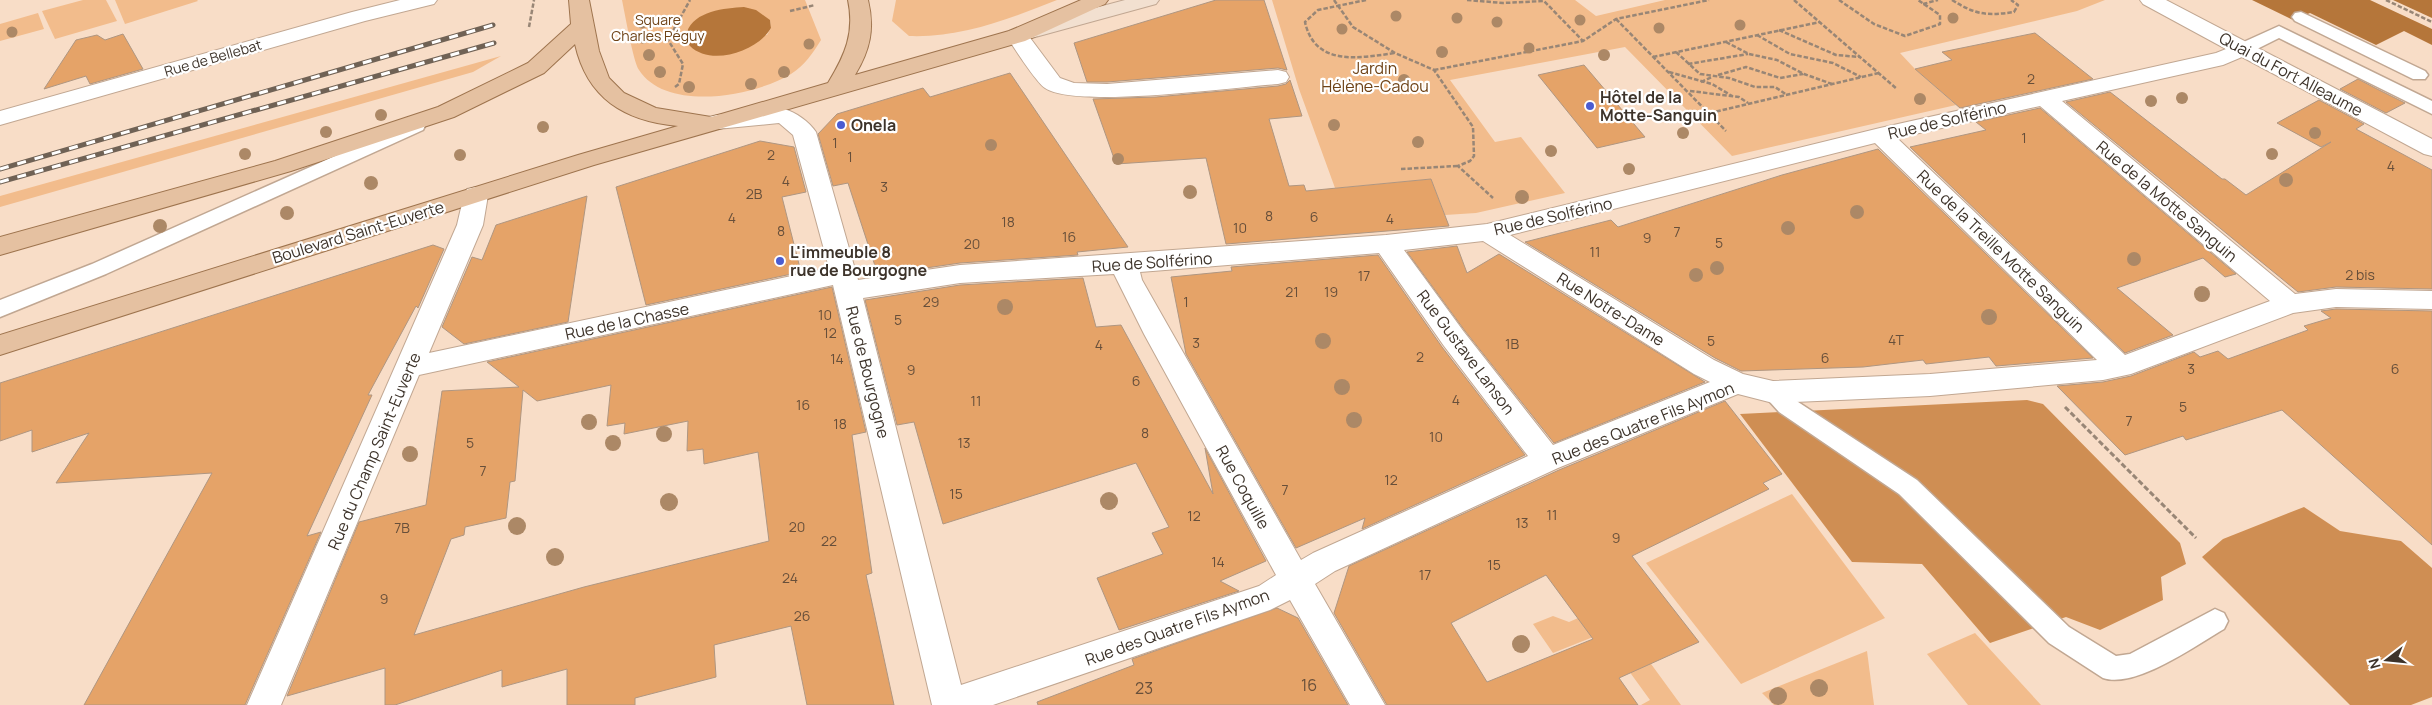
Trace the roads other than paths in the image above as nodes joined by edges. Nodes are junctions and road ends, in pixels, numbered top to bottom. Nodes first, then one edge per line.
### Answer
1 (427, 0) edge
2 (580, 0) edge
3 (858, 0) edge
4 (1098, 0) edge
5 (1150, 0) edge
6 (2150, 0) edge
7 (2301, 17) dead end
8 (582, 26) junction
9 (1017, 36) junction
10 (2243, 49) junction
11 (1278, 77) dead end
12 (836, 89) junction
13 (2394, 89) junction
14 (2044, 98) junction
15 (2432, 108) edge
16 (446, 112) junction
17 (0, 118) edge
18 (716, 122) junction
19 (1880, 136) junction
20 (2432, 149) edge
21 (476, 195) junction
22 (1487, 232) junction
23 (1386, 244) junction
24 (0, 246) edge
25 (1125, 264) junction
26 (846, 283) junction
27 (2432, 300) edge
28 (2290, 304) junction
29 (0, 309) edge
30 (0, 345) edge
31 (411, 367) junction
32 (2122, 367) junction
33 (1736, 383) junction
34 (1773, 392) junction
35 (1548, 460) junction
36 (1294, 580) junction
37 (2215, 621) dead end
38 (949, 704) edge
39 (264, 705) edge
40 (1368, 705) edge

1 - 17 street, Rue de Bellebat
2 - 8 main road
3 - 12 main road
4 - 9 main road
5 - 9 street
6 - 10 street, Quai du Fort Alleaume
7 - 13 lane
8 - 16 main road
8 - 18 main road
9 - 11 street
9 - 12 main road
10 - 13 lane, Quai du Fort Alleaume
10 - 14 street, Rue de Solférino
10 - 20 street, Quai du Fort Alleaume
12 - 18 main road
13 - 15 lane, Quai du Fort Alleaume
14 - 19 street, Rue de Solférino
14 - 28 street, Rue de la Motte Sanguin
16 - 24 main road
16 - 29 lane
18 - 21 main road, Boulevard Saint-Euverte
18 - 26 street, Rue de Bourgogne
19 - 22 street, Rue de Solférino
19 - 32 street, Rue de la Treille Motte Sanguin
21 - 30 main road, Boulevard Saint-Euverte
21 - 31 street, Rue du Champ Saint-Euverte
22 - 23 street, Rue de Solférino
22 - 33 street, Rue Notre-Dame
23 - 25 street, Rue de Solférino
23 - 35 street, Rue Gustave Lanson
25 - 26 street, Rue de Solférino
25 - 36 street, Rue Coquille
26 - 31 street, Rue de la Chasse
26 - 38 street, Rue de Bourgogne
27 - 28 street, Rue des Quatre Fils Aymon
28 - 32 street, Rue des Quatre Fils Aymon
31 - 39 street, Rue du Champ Saint-Euverte
32 - 34 street, Rue des Quatre Fils Aymon
33 - 34 street, Rue des Quatre Fils Aymon
33 - 35 street, Rue des Quatre Fils Aymon
34 - 37 lane
35 - 36 street, Rue des Quatre Fils Aymon
36 - 38 street, Rue des Quatre Fils Aymon
36 - 40 street, Rue Coquille

